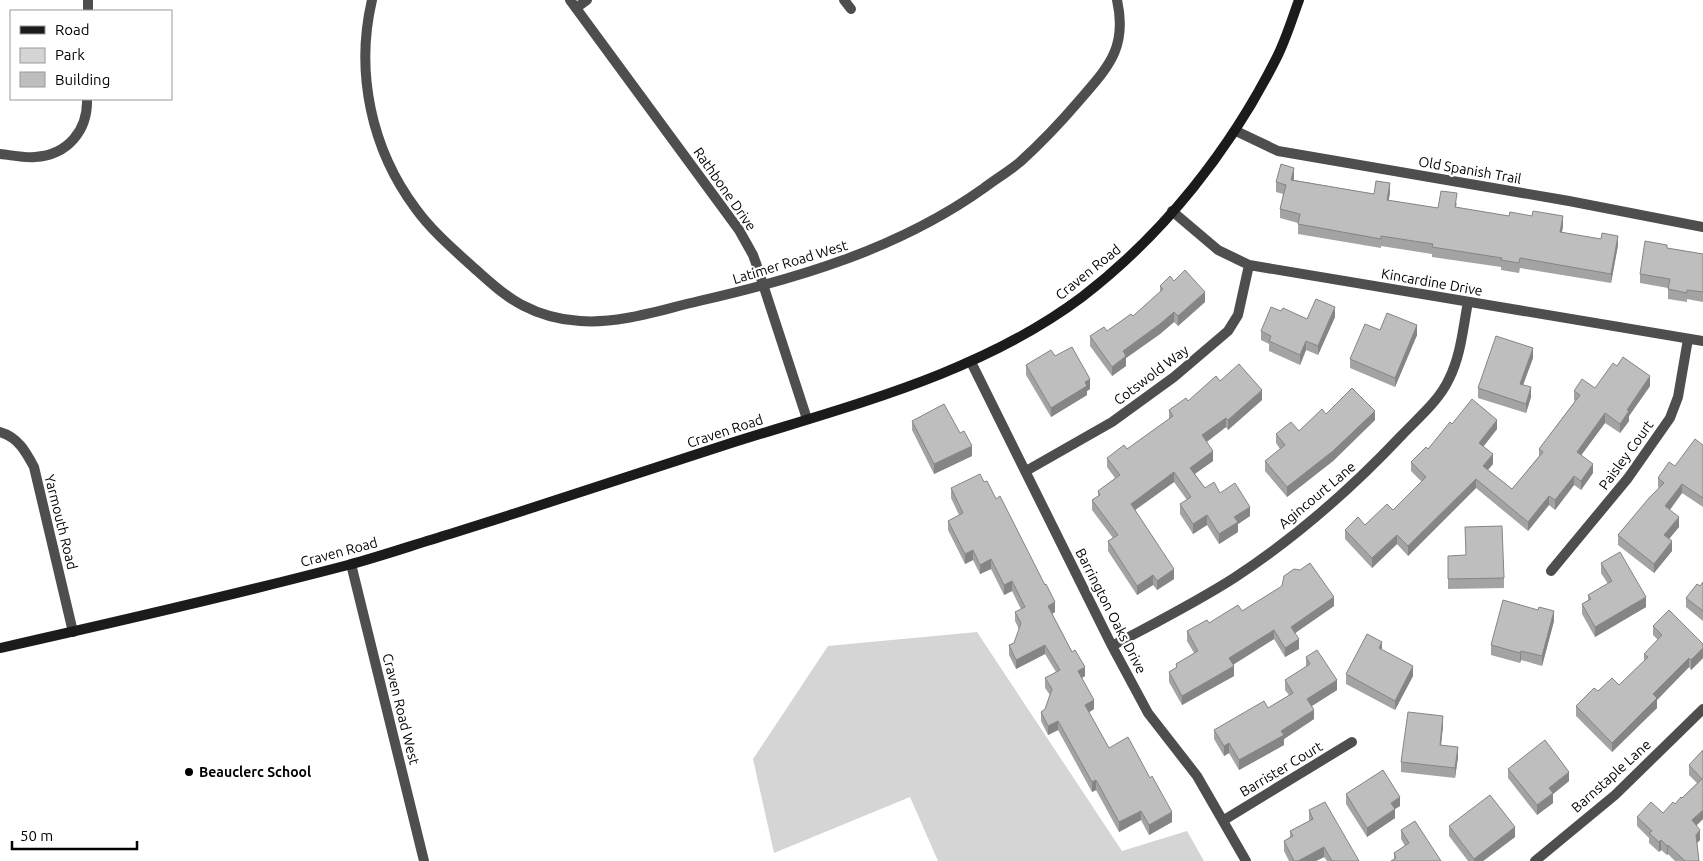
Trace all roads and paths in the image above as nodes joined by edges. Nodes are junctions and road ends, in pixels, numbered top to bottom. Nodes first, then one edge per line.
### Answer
1 (372, 0) edge
2 (587, 0) edge
3 (844, 0) edge
4 (1117, 0) edge
5 (1299, 0) edge
6 (573, 4) edge
7 (851, 9) dead end
8 (87, 100) edge
9 (1236, 131) junction
10 (0, 154) edge
11 (1172, 211) junction
12 (1703, 226) edge
13 (1249, 264) junction
14 (764, 286) junction
15 (1468, 302) junction
16 (1688, 338) junction
17 (1703, 341) edge
18 (971, 362) junction
19 (807, 419) junction
20 (0, 432) edge
21 (1026, 471) junction
22 (351, 564) junction
23 (1551, 571) dead end
24 (73, 632) junction
25 (1112, 646) junction
26 (0, 648) edge
27 (1703, 709) edge
28 (1352, 742) dead end
29 (1224, 820) junction
30 (424, 861) edge
31 (1246, 861) edge
32 (1535, 861) edge

1 - 14 street, Latimer Road West
2 - 6 street
3 - 7 street
4 - 14 street, Latimer Road West
5 - 9 street, Craven Road
6 - 14 street, Rathbone Drive
8 - 10 street
9 - 11 street, Craven Road
9 - 12 street, Old Spanish Trail
11 - 13 street, Kincardine Drive
11 - 18 street, Craven Road
13 - 15 street, Kincardine Drive
13 - 21 street, Cotswold Way
14 - 19 street, Rathbone Drive
15 - 16 street, Kincardine Drive
15 - 25 street, Agincourt Lane
16 - 17 street, Kincardine Drive
16 - 23 street, Paisley Court
18 - 19 street, Craven Road
18 - 21 street, Barrington Oaks Drive
19 - 22 street, Craven Road
20 - 24 street, Yarmouth Road
21 - 25 street, Barrington Oaks Drive
22 - 24 street, Craven Road
22 - 30 street, Craven Road West
24 - 26 street, Craven Road
25 - 29 street, Barrington Oaks Drive
27 - 32 street, Barnstaple Lane
28 - 29 street, Barrister Court
29 - 31 street, Barrington Oaks Drive

